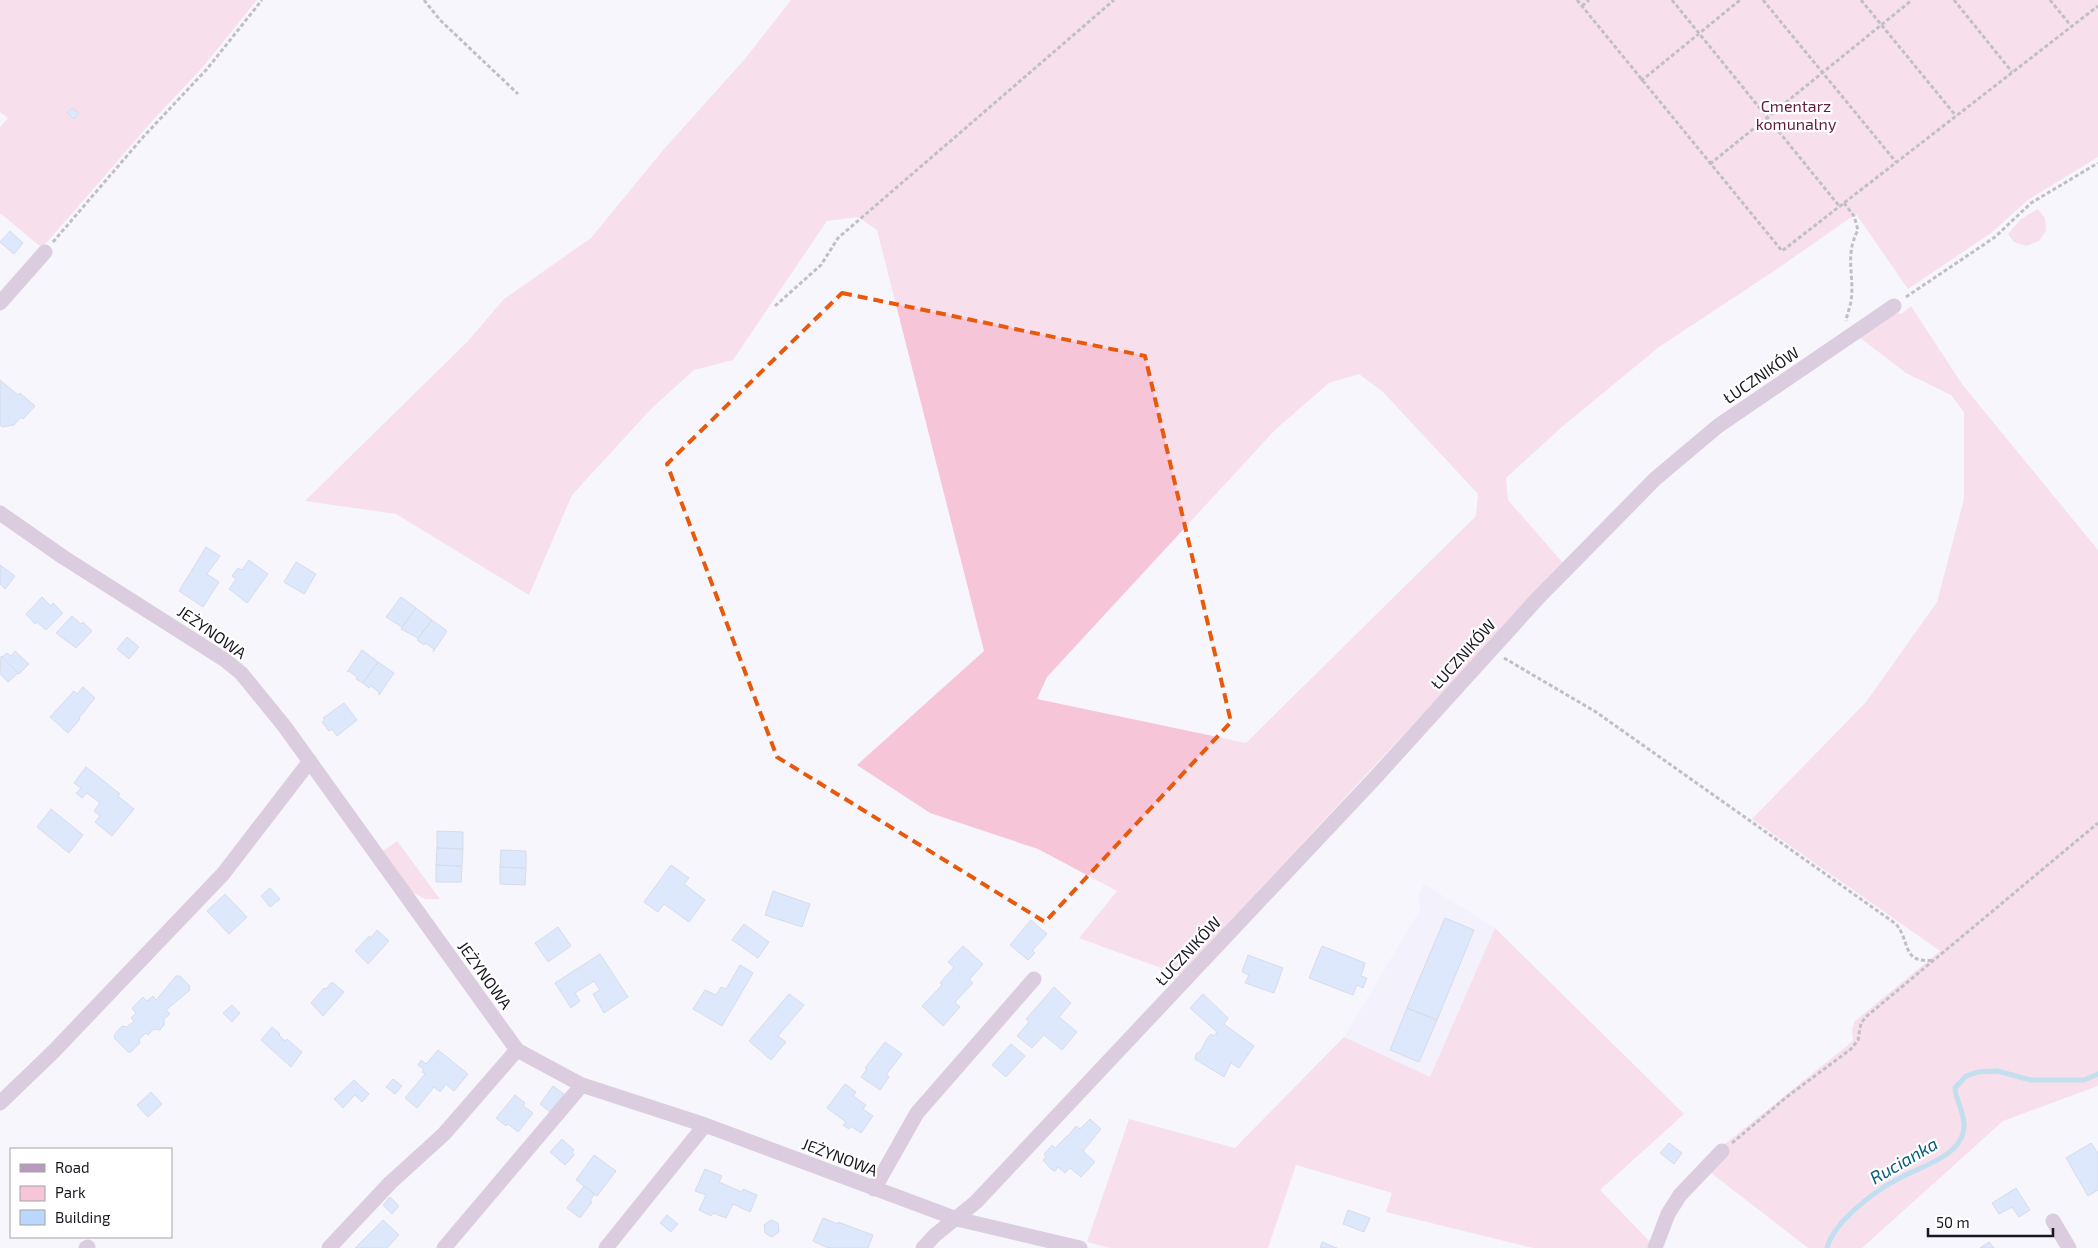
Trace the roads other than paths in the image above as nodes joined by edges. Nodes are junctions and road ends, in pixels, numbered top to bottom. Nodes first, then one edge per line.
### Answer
1 (45, 252) road end
2 (0, 303) edge
3 (1894, 306) road end
4 (0, 513) edge
5 (310, 761) junction
6 (1034, 979) dead end
7 (517, 1050) junction
8 (582, 1084) junction
9 (0, 1103) edge
10 (705, 1125) junction
11 (1722, 1151) road end
12 (874, 1189) junction
13 (957, 1219) junction
14 (2053, 1221) dead end
15 (328, 1248) edge
16 (444, 1248) edge
17 (606, 1248) edge
18 (923, 1248) edge
19 (1080, 1248) edge
20 (1655, 1248) edge
21 (2069, 1248) edge

1 - 2 street
3 - 13 street, ŁUCZNIKÓW
4 - 5 street, JEŻYNOWA
5 - 7 street, JEŻYNOWA
5 - 9 street
6 - 12 street
7 - 8 street, JEŻYNOWA
7 - 15 street
8 - 10 street, JEŻYNOWA
8 - 16 street
10 - 12 street, JEŻYNOWA
10 - 17 street
11 - 20 street
12 - 13 street, JEŻYNOWA
13 - 18 street, ŁUCZNIKÓW
13 - 19 street, JEŻYNOWA
14 - 21 street

